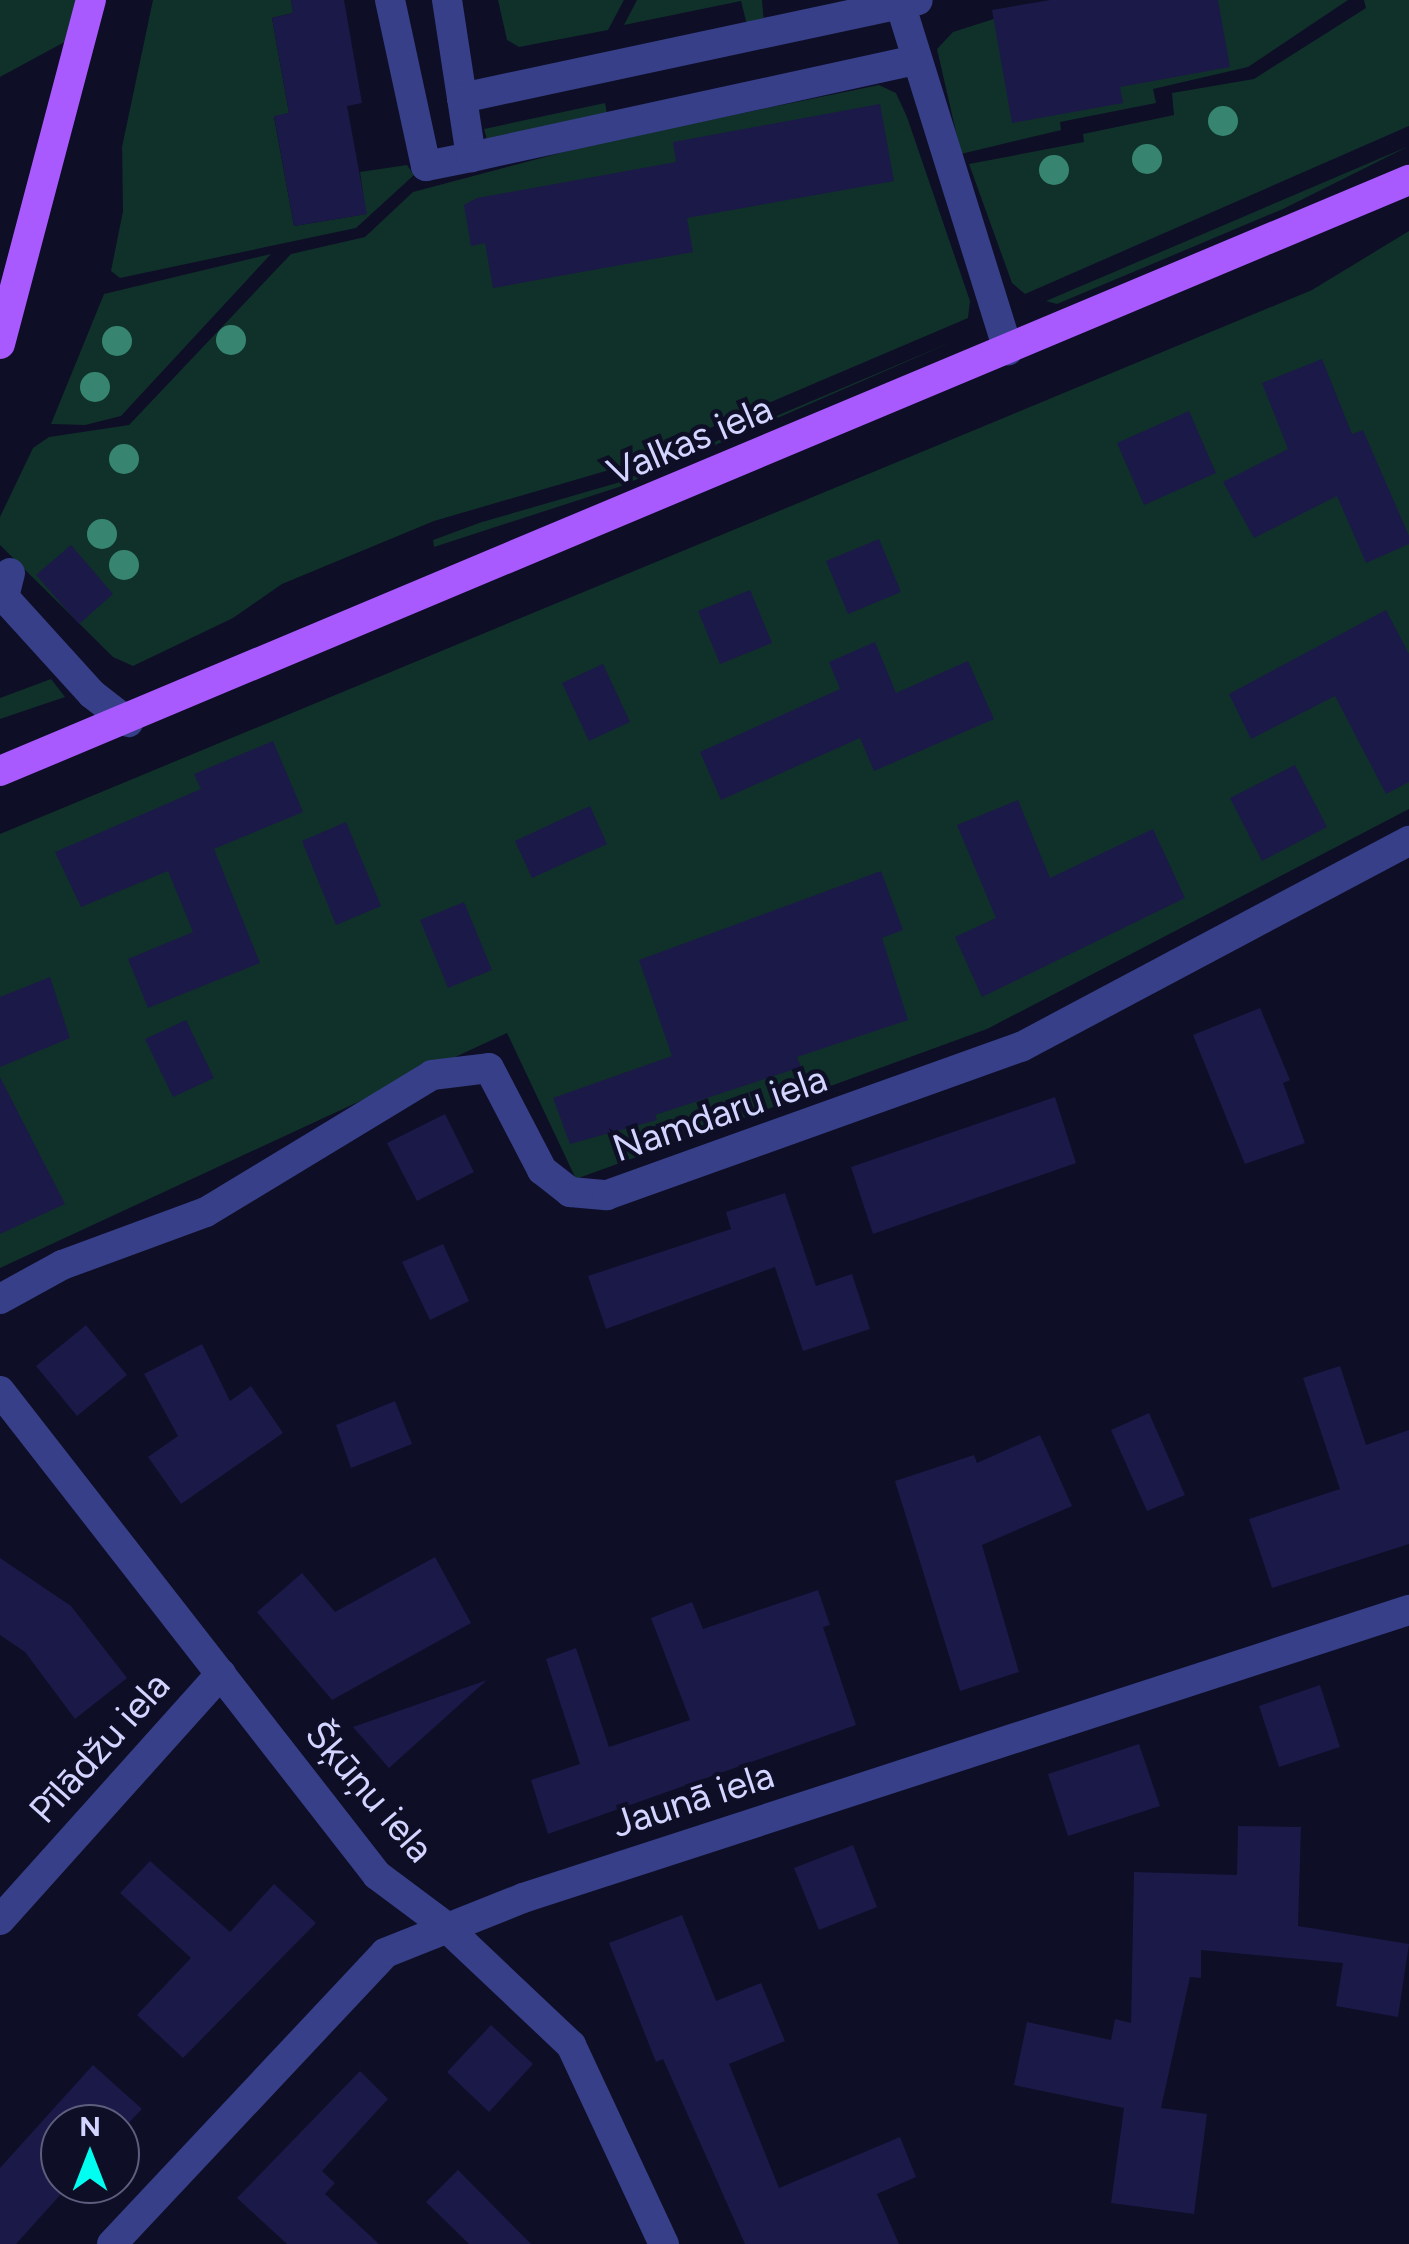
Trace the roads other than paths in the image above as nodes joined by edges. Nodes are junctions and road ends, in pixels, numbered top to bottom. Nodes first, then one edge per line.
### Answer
1 (90, 0) edge
2 (390, 0) edge
3 (447, 0) edge
4 (906, 1) edge
5 (913, 61) junction
6 (462, 98) junction
7 (471, 156) junction
8 (1409, 180) edge
9 (0, 344) edge
10 (1008, 350) junction
11 (10, 573) dead end
12 (128, 722) junction
13 (0, 772) edge
14 (1409, 841) edge
15 (0, 1299) edge
16 (0, 1391) edge
17 (1409, 1610) edge
18 (220, 1674) junction
19 (0, 1920) edge
20 (444, 1925) junction
21 (112, 2244) edge
22 (664, 2244) edge

1 - 9 main road
2 - 7 street
3 - 6 street
4 - 5 street
4 - 6 street
5 - 7 street
5 - 10 street
6 - 7 street
8 - 10 main road, Valkas iela
10 - 12 main road, Valkas iela
11 - 12 street
12 - 13 main road, Valkas iela
14 - 15 street, Namdaru iela
16 - 18 street, Šķūņu iela
17 - 20 street, Jaunā iela
18 - 19 street, Pīlādžu iela
18 - 20 street, Šķūņu iela
20 - 21 street, Jaunā iela
20 - 22 street, Šķūņu iela

